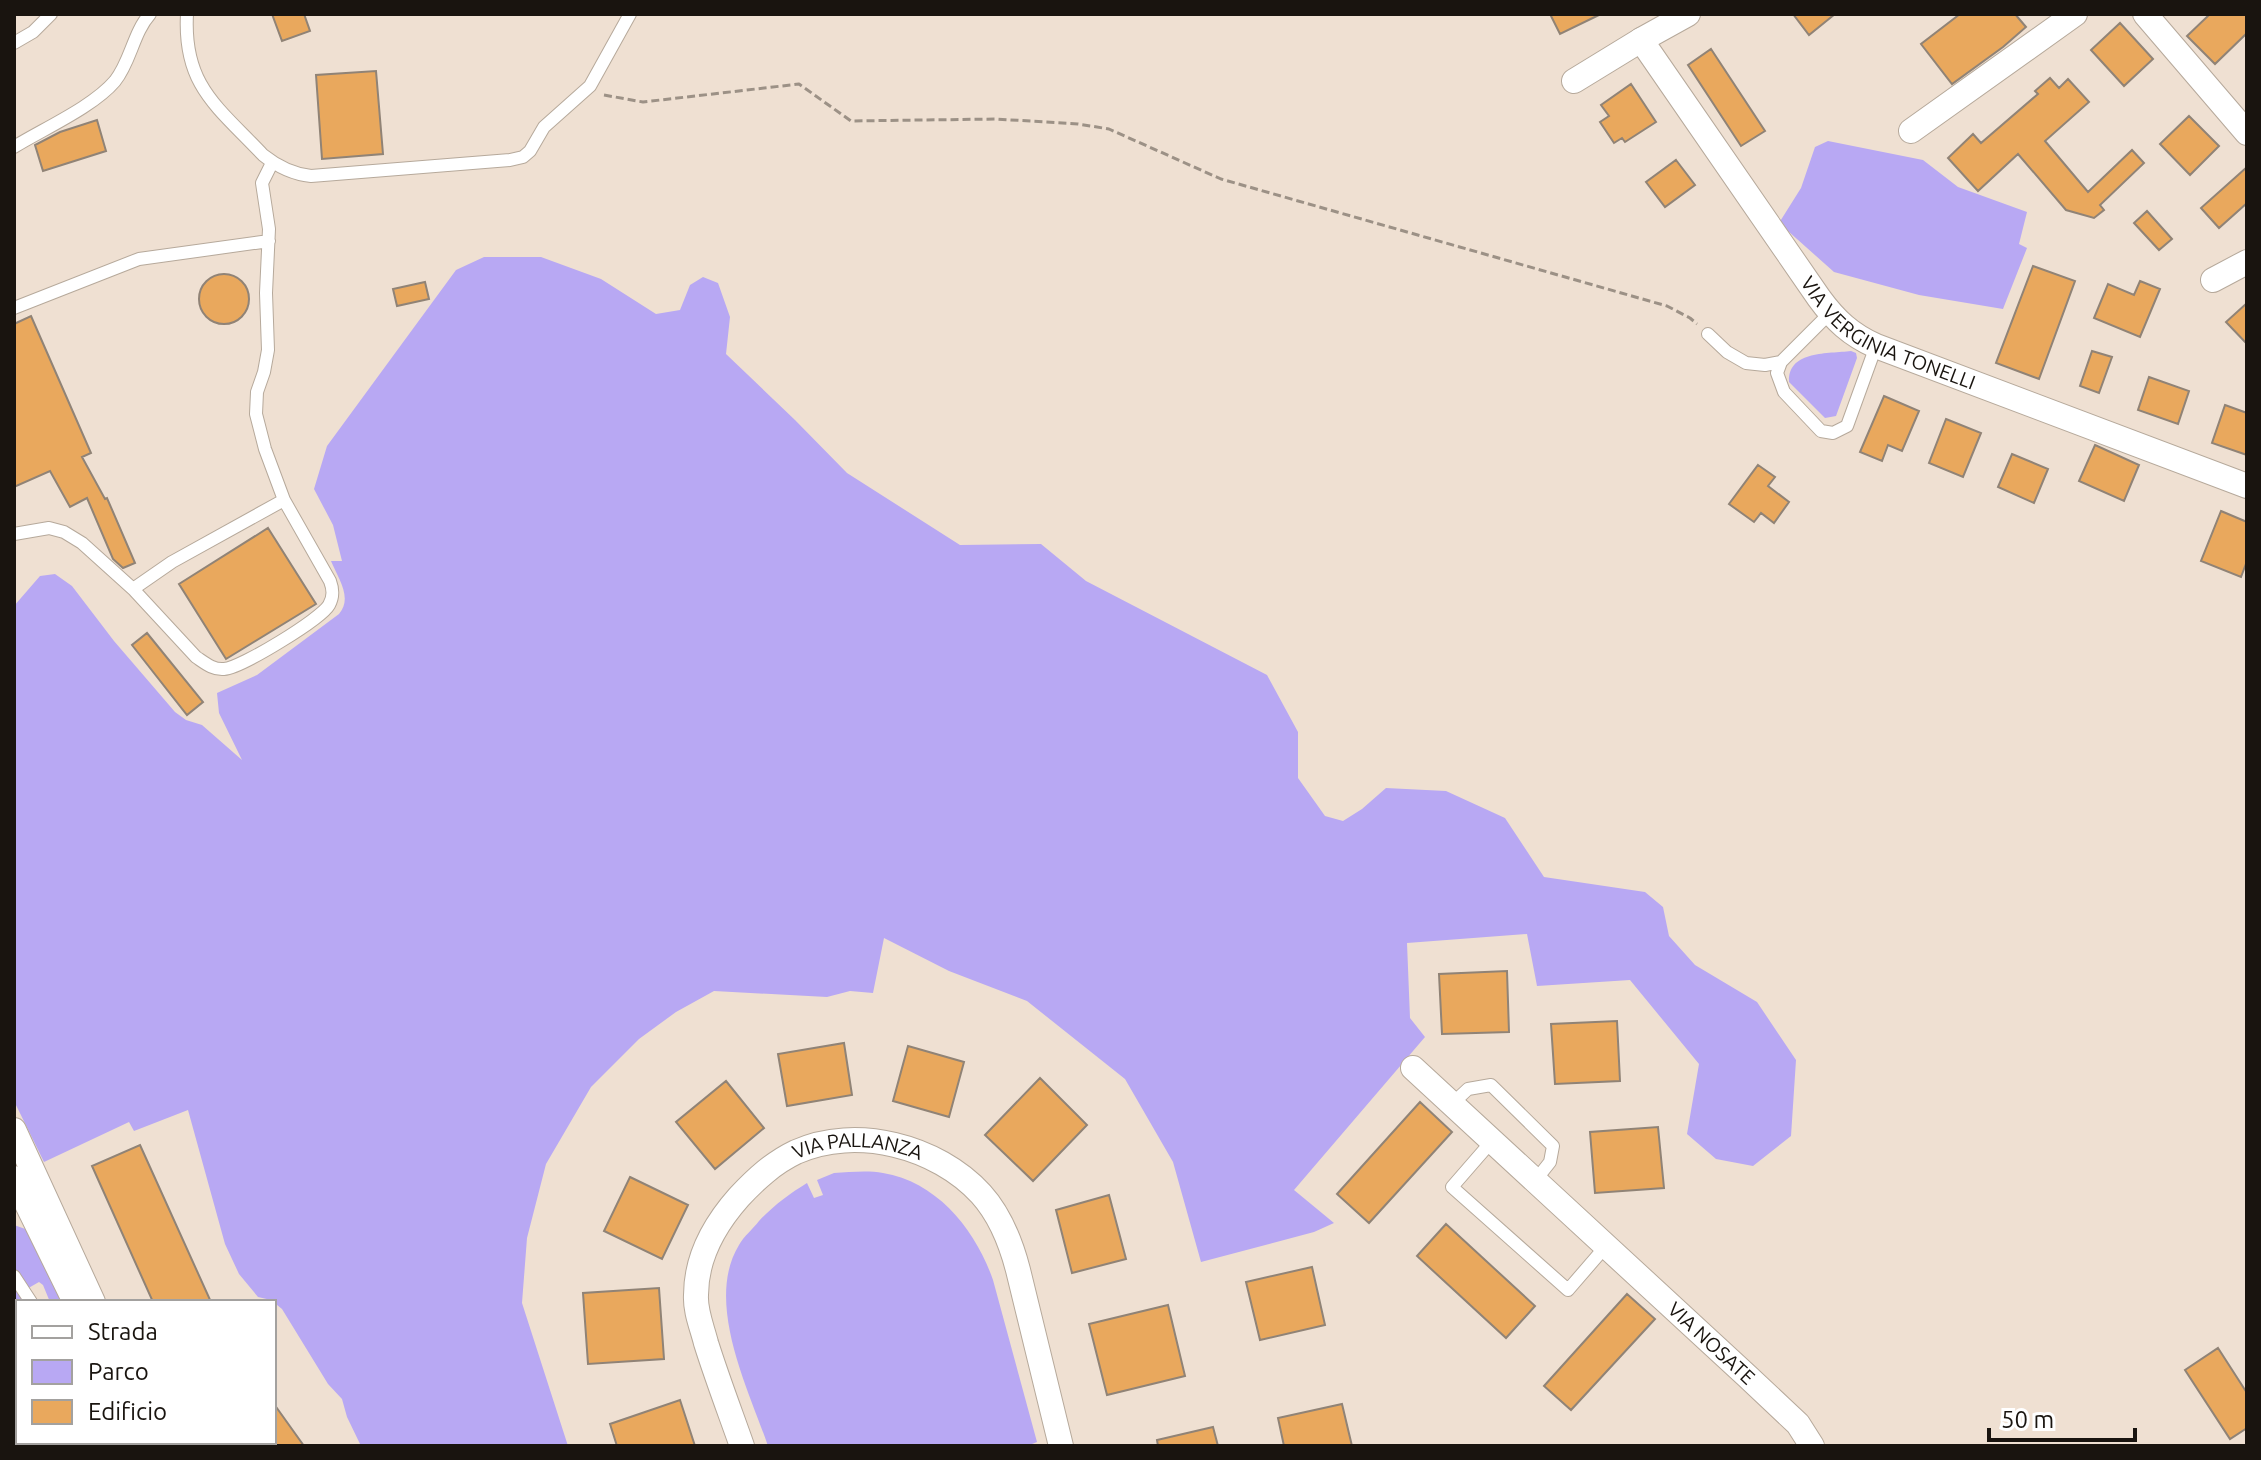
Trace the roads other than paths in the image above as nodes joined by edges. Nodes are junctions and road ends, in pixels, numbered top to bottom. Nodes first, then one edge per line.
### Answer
1 (51, 14) edge
2 (150, 14) edge
3 (187, 14) edge
4 (630, 14) edge
5 (1688, 14) edge
6 (2075, 14) edge
7 (2145, 14) edge
8 (1641, 40) junction
9 (14, 43) edge
10 (1574, 81) dead end
11 (1911, 131) dead end
12 (2247, 133) edge
13 (14, 147) edge
14 (272, 163) junction
15 (269, 241) junction
16 (2247, 262) edge
17 (2213, 280) dead end
18 (14, 308) edge
19 (1830, 313) junction
20 (1708, 334) road end
21 (1876, 346) junction
22 (1781, 362) junction
23 (2247, 486) edge
24 (284, 500) junction
25 (14, 534) edge
26 (133, 589) junction
27 (1413, 1068) dead end
28 (1452, 1104) junction
29 (14, 1130) edge
30 (1492, 1141) junction
31 (14, 1178) edge
32 (1535, 1181) junction
33 (31, 1212) edge
34 (1606, 1246) junction
35 (14, 1276) edge
36 (30, 1300) edge
37 (74, 1300) edge
38 (92, 1300) edge
39 (742, 1446) edge
40 (1061, 1446) edge
41 (1812, 1446) edge

1 - 9 lane
2 - 13 lane
3 - 14 lane
4 - 14 lane
5 - 8 street
6 - 11 street
7 - 12 street
8 - 10 street
8 - 19 street, VIA VERGINIA TONELLI
14 - 15 lane
15 - 18 lane
15 - 24 lane
16 - 17 street
19 - 21 street, VIA VERGINIA TONELLI
19 - 22 lane
20 - 22 lane
21 - 22 lane
21 - 23 street, VIA VERGINIA TONELLI
24 - 26 lane
24 - 26 lane
25 - 26 lane
27 - 28 street, VIA NOSATE
28 - 30 street, VIA NOSATE
28 - 32 lane
29 - 33 street
30 - 32 street, VIA NOSATE
30 - 34 lane
31 - 33 street
32 - 34 street, VIA NOSATE
33 - 37 street
33 - 38 street
34 - 41 street, VIA NOSATE
35 - 36 lane
39 - 40 street, VIA PALLANZA

